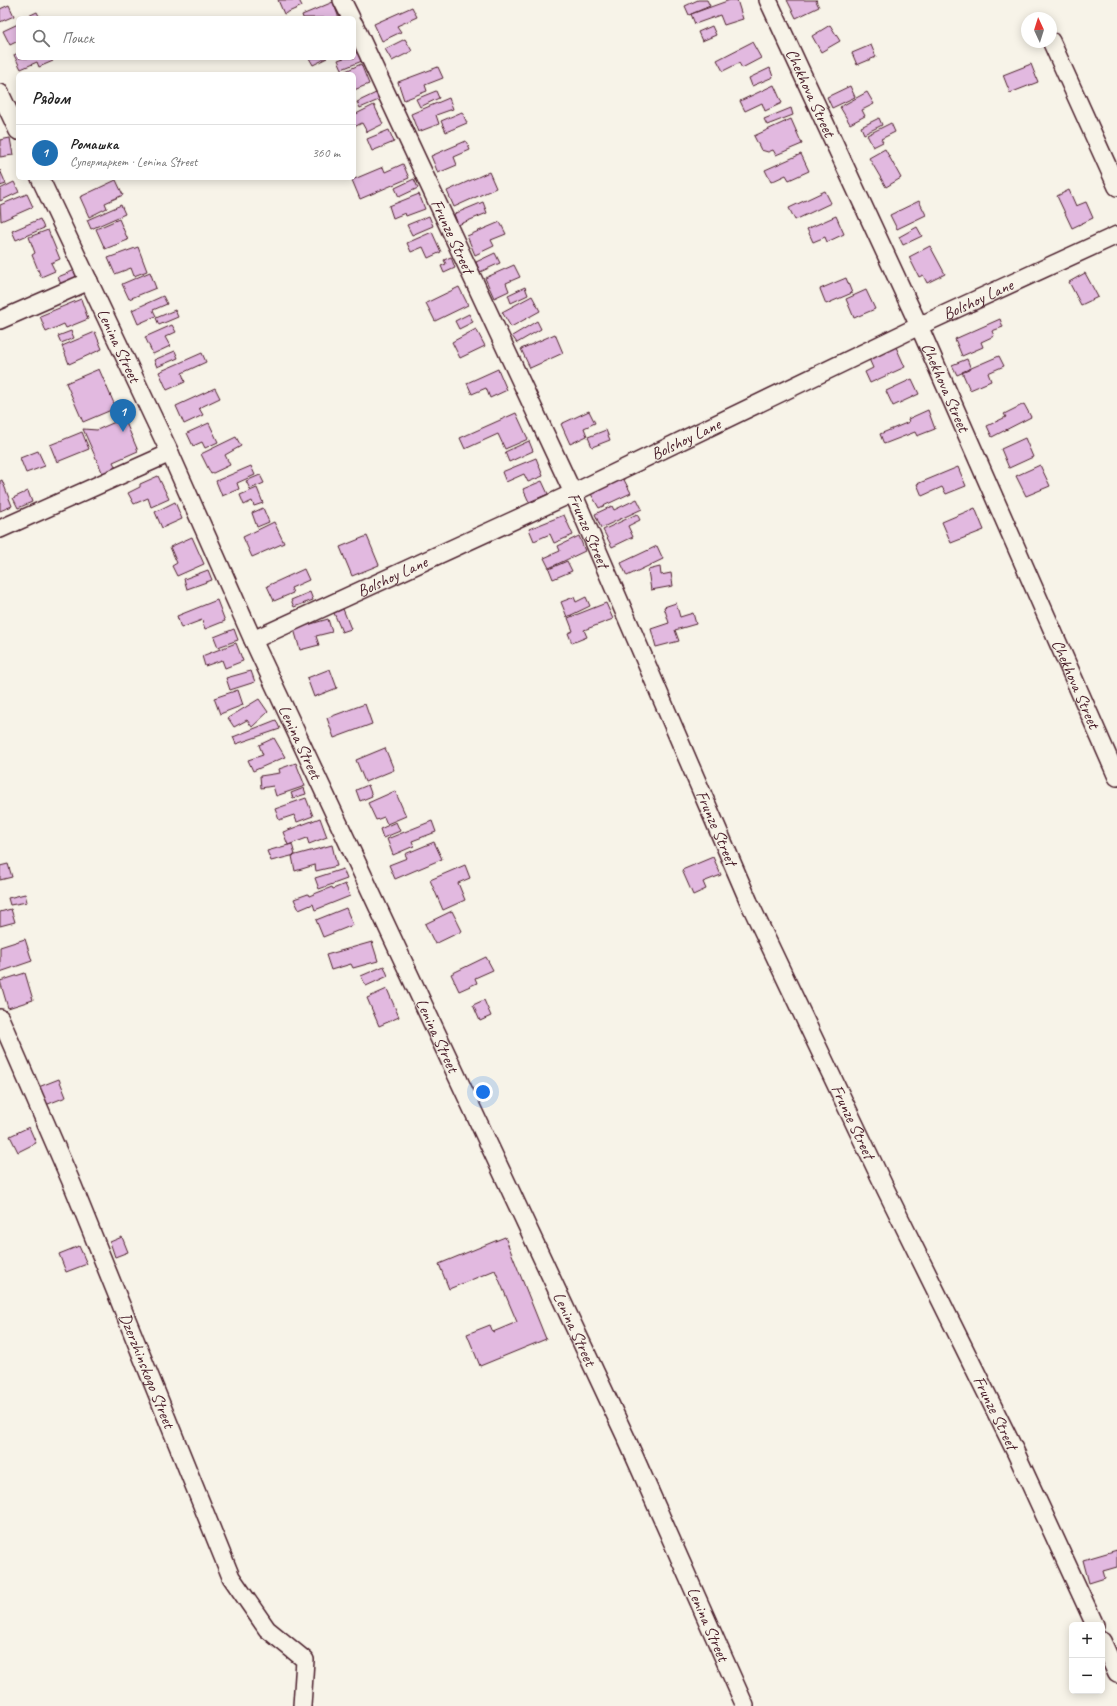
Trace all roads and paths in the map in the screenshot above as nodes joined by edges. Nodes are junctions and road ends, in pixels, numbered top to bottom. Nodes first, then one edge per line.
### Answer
1 (342, 0) edge
2 (768, 0) edge
3 (350, 16) edge
4 (356, 28) edge
5 (1054, 48) edge
6 (0, 93) edge
7 (16, 127) edge
8 (41, 180) edge
9 (1117, 187) edge
10 (1117, 236) edge
11 (89, 281) junction
12 (0, 320) edge
13 (919, 326) junction
14 (170, 453) junction
15 (573, 493) junction
16 (0, 529) edge
17 (254, 640) junction
18 (1117, 777) edge
19 (0, 1018) edge
20 (1093, 1622) edge
21 (1105, 1648) edge
22 (1117, 1674) edge
23 (302, 1706) edge
24 (745, 1706) edge

1 - 3 street
2 - 13 street, Chekhova Street
4 - 15 street, Frunze Street
5 - 9 street
6 - 7 street
8 - 11 street, Lenina Street
10 - 13 street, Bolshoy Lane
11 - 12 street
11 - 14 street, Lenina Street
13 - 15 street, Bolshoy Lane
13 - 18 street, Chekhova Street
14 - 16 street
14 - 17 street, Lenina Street
15 - 17 street, Bolshoy Lane
15 - 20 street, Frunze Street
17 - 24 street, Lenina Street
19 - 23 street, Dzerzhinskogo Street
21 - 22 street

